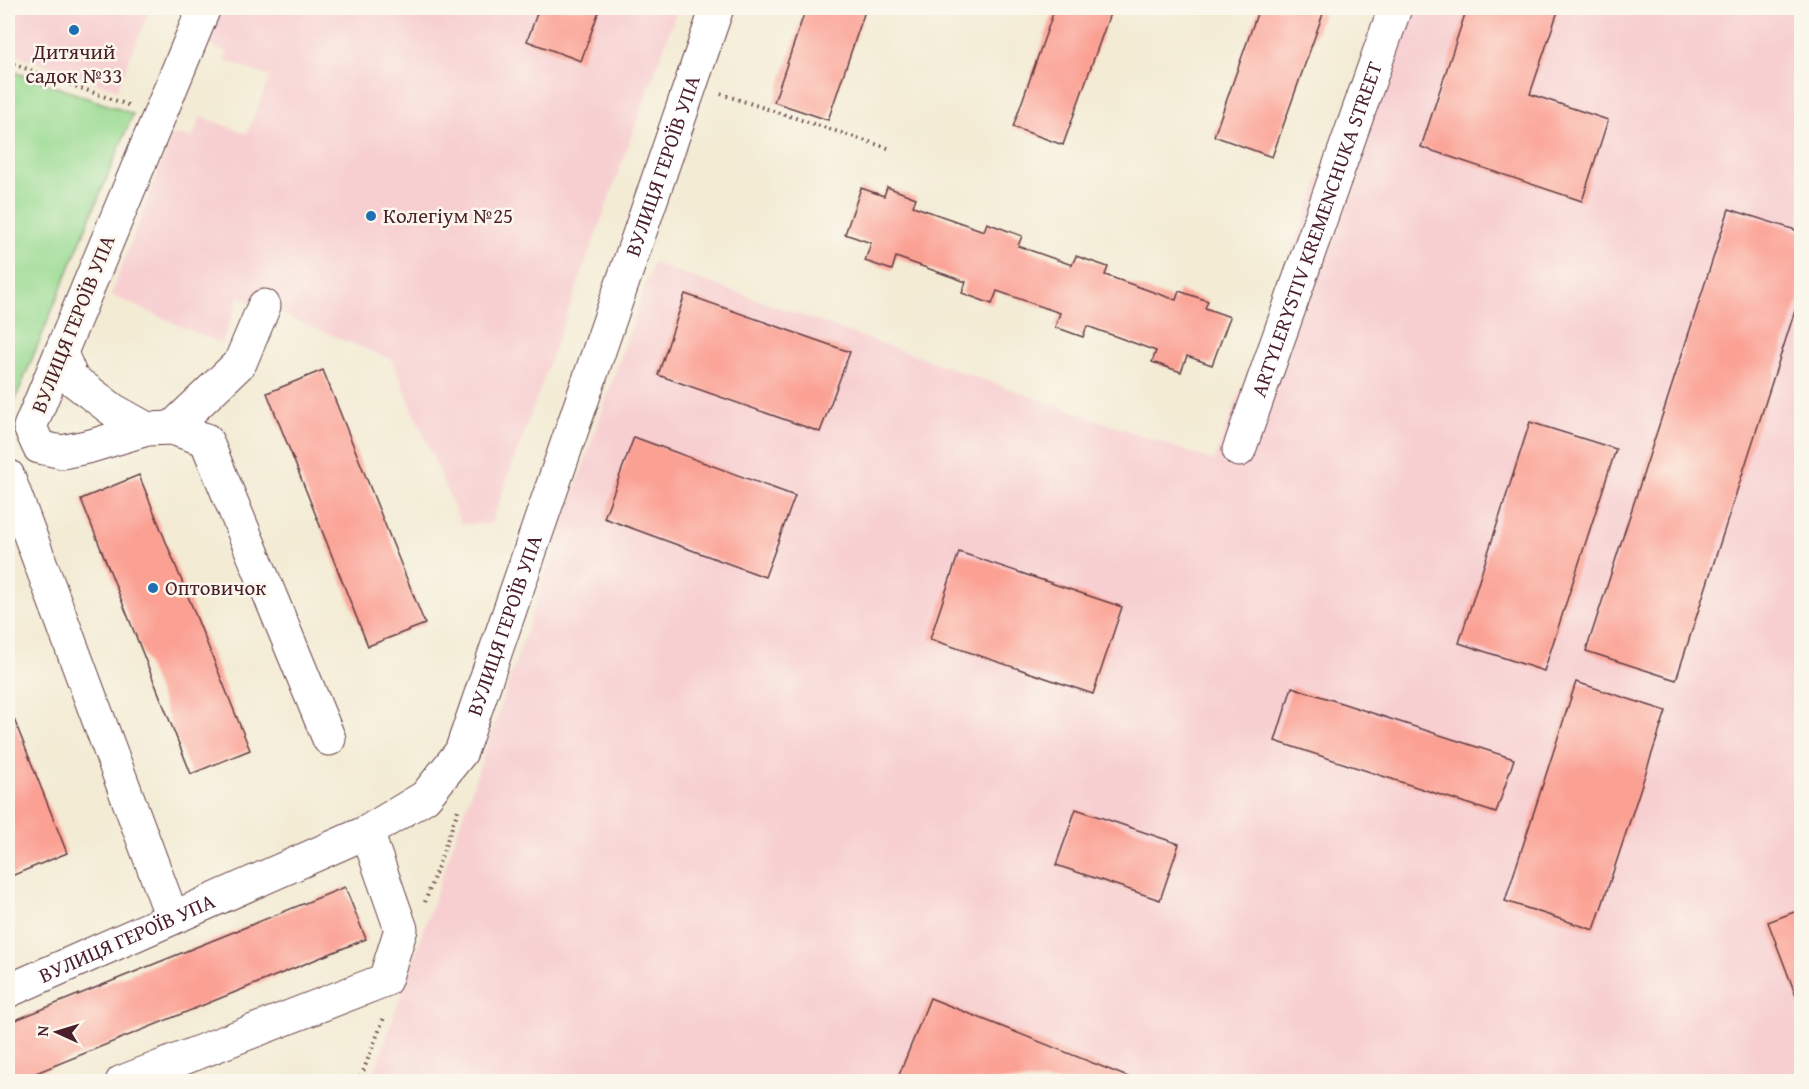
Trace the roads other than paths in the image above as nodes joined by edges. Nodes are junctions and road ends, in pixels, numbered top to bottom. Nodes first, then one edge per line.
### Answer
1 (204, 8) edge
2 (717, 8) edge
3 (1395, 8) edge
4 (264, 306) dead end
5 (61, 353) junction
6 (30, 427) junction
7 (160, 429) junction
8 (1239, 450) dead end
9 (8, 456) edge
10 (8, 476) edge
11 (329, 739) dead end
12 (367, 832) junction
13 (172, 917) junction
14 (8, 989) edge
15 (122, 1082) edge

1 - 5 street, ВУЛИЦЯ ГЕРОЇВ УПА
2 - 12 street, ВУЛИЦЯ ГЕРОЇВ УПА
3 - 8 street, ARTYLERYSTIV KREMENCHUKA STREET
4 - 7 street
5 - 6 street, ВУЛИЦЯ ГЕРОЇВ УПА
5 - 7 street
6 - 7 street, ВУЛИЦЯ ГЕРОЇВ УПА
6 - 9 street
7 - 11 street
10 - 13 street
12 - 13 street, ВУЛИЦЯ ГЕРОЇВ УПА
12 - 15 street
13 - 14 street, ВУЛИЦЯ ГЕРОЇВ УПА

